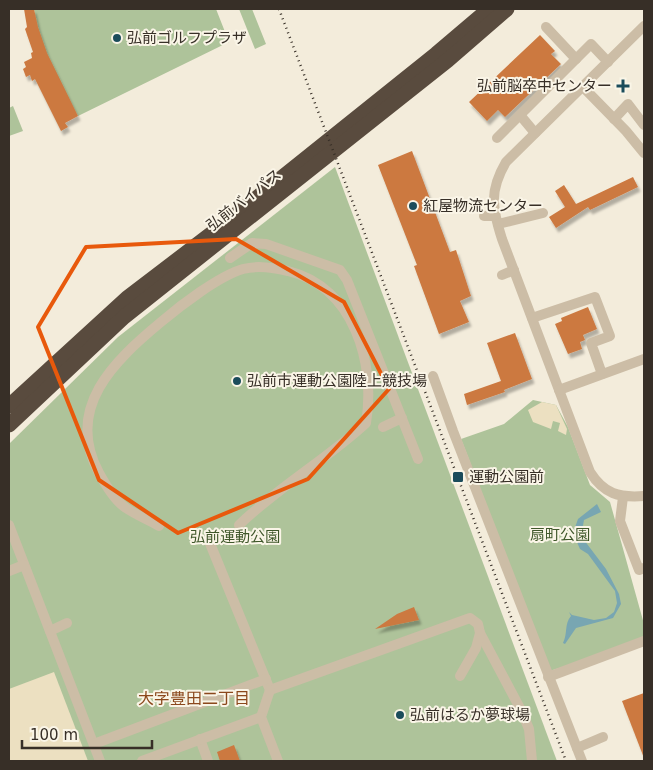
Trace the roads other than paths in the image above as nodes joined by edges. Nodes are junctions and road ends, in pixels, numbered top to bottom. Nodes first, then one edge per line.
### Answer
1 (489, 9) edge
2 (507, 9) edge
3 (644, 26) edge
4 (546, 27) dead end
5 (576, 59) junction
6 (608, 62) junction
7 (583, 87) junction
8 (520, 115) junction
9 (614, 119) junction
10 (644, 125) edge
11 (535, 133) junction
12 (345, 134) junction
13 (497, 138) dead end
14 (324, 151) junction
15 (644, 153) edge
16 (543, 213) dead end
17 (492, 219) junction
18 (230, 258) dead end
19 (312, 259) junction
20 (514, 270) junction
21 (303, 275) junction
22 (502, 275) dead end
23 (532, 318) junction
24 (644, 359) edge
25 (602, 374) junction
26 (434, 376) dead end
27 (559, 390) junction
28 (9, 406) edge
29 (402, 418) junction
30 (9, 425) edge
31 (383, 427) dead end
32 (418, 459) dead end
33 (644, 496) edge
34 (623, 497) junction
35 (9, 525) edge
36 (239, 525) dead end
37 (159, 526) dead end
38 (209, 541) dead end
39 (24, 565) junction
40 (644, 568) edge
41 (9, 571) edge
42 (67, 624) dead end
43 (50, 631) junction
44 (480, 632) junction
45 (644, 641) edge
46 (460, 676) dead end
47 (548, 677) junction
48 (266, 679) junction
49 (270, 690) junction
50 (261, 717) junction
51 (603, 737) dead end
52 (200, 739) junction
53 (94, 744) junction
54 (577, 748) junction
55 (100, 761) edge
56 (142, 761) edge
57 (208, 761) edge
58 (278, 761) edge
59 (532, 761) edge
60 (582, 761) edge

1 - 12 highway, 弘前バイパス
2 - 12 highway, 弘前バイパス
3 - 6 street
4 - 5 street
5 - 6 street
5 - 8 street
6 - 7 street
7 - 9 street
7 - 11 street
8 - 11 street
8 - 13 street
9 - 10 street
9 - 15 street
11 - 17 street
12 - 14 highway, 弘前バイパス
14 - 28 highway, 弘前バイパス
14 - 30 highway, 弘前バイパス
16 - 17 street
17 - 20 street
18 - 19 street
19 - 21 street
19 - 29 street
20 - 22 street
20 - 23 street
21 - 36 street
21 - 37 street
23 - 25 street
23 - 27 street
24 - 25 street
25 - 27 street
26 - 47 street
27 - 34 street
29 - 31 street
29 - 32 street
33 - 34 street
34 - 40 street
35 - 39 street
38 - 48 street
39 - 41 street
39 - 43 street
42 - 43 street
43 - 53 street
44 - 46 street
44 - 49 street
44 - 59 street
45 - 47 street
47 - 54 street
48 - 49 street
48 - 53 street
49 - 50 street
50 - 52 street
50 - 58 street
51 - 54 street
52 - 56 street
52 - 57 street
53 - 55 street
54 - 60 street

